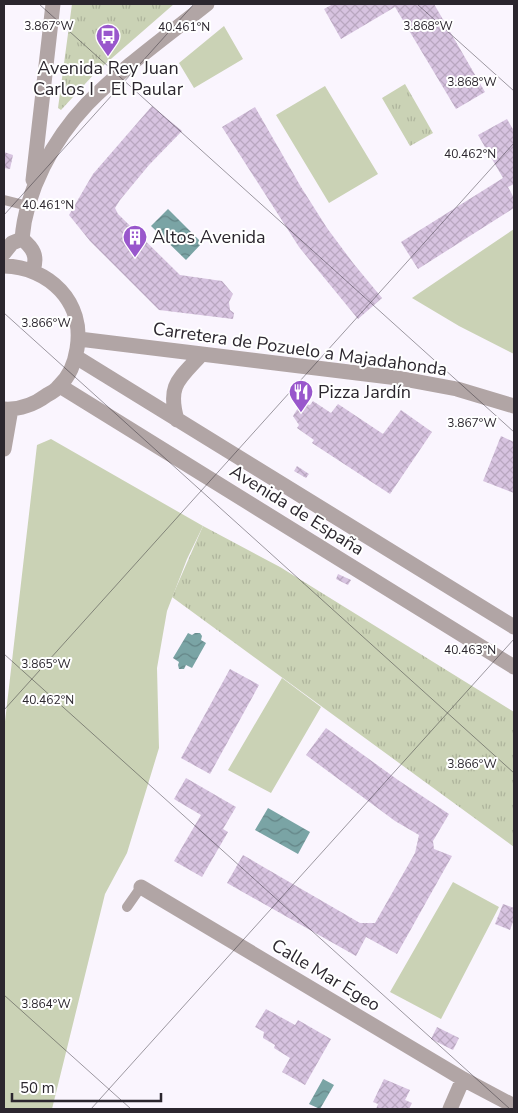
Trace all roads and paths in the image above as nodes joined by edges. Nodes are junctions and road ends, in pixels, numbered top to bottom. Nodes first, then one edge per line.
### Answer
1 (53, 4) edge
2 (207, 4) edge
3 (4, 200) edge
4 (29, 201) junction
5 (22, 239) junction
6 (4, 252) edge
7 (4, 266) edge
8 (33, 270) junction
9 (79, 339) junction
10 (201, 355) junction
11 (76, 357) junction
12 (60, 386) junction
13 (514, 406) edge
14 (7, 409) edge
15 (177, 420) junction
16 (4, 449) edge
17 (514, 627) edge
18 (514, 666) edge
19 (141, 887) joint
20 (127, 907) dead end
21 (463, 1079) junction
22 (514, 1106) edge
23 (450, 1109) edge

1 - 4 street
2 - 4 street
3 - 4 lane
4 - 5 street
5 - 6 street
5 - 8 street
7 - 8 street
8 - 9 street
9 - 10 street, Carretera de Pozuelo a Majadahonda
9 - 11 street
10 - 13 street, Carretera de Pozuelo a Majadahonda
10 - 15 street
11 - 12 street
11 - 15 street, Avenida de España
12 - 14 street
12 - 18 street, Avenida de España
14 - 16 street
15 - 17 street, Avenida de España
19 - 20 lane, Calle Mar Egeo
19 - 21 street, Calle Mar Egeo
21 - 22 street, Calle Mar Egeo
21 - 23 street

